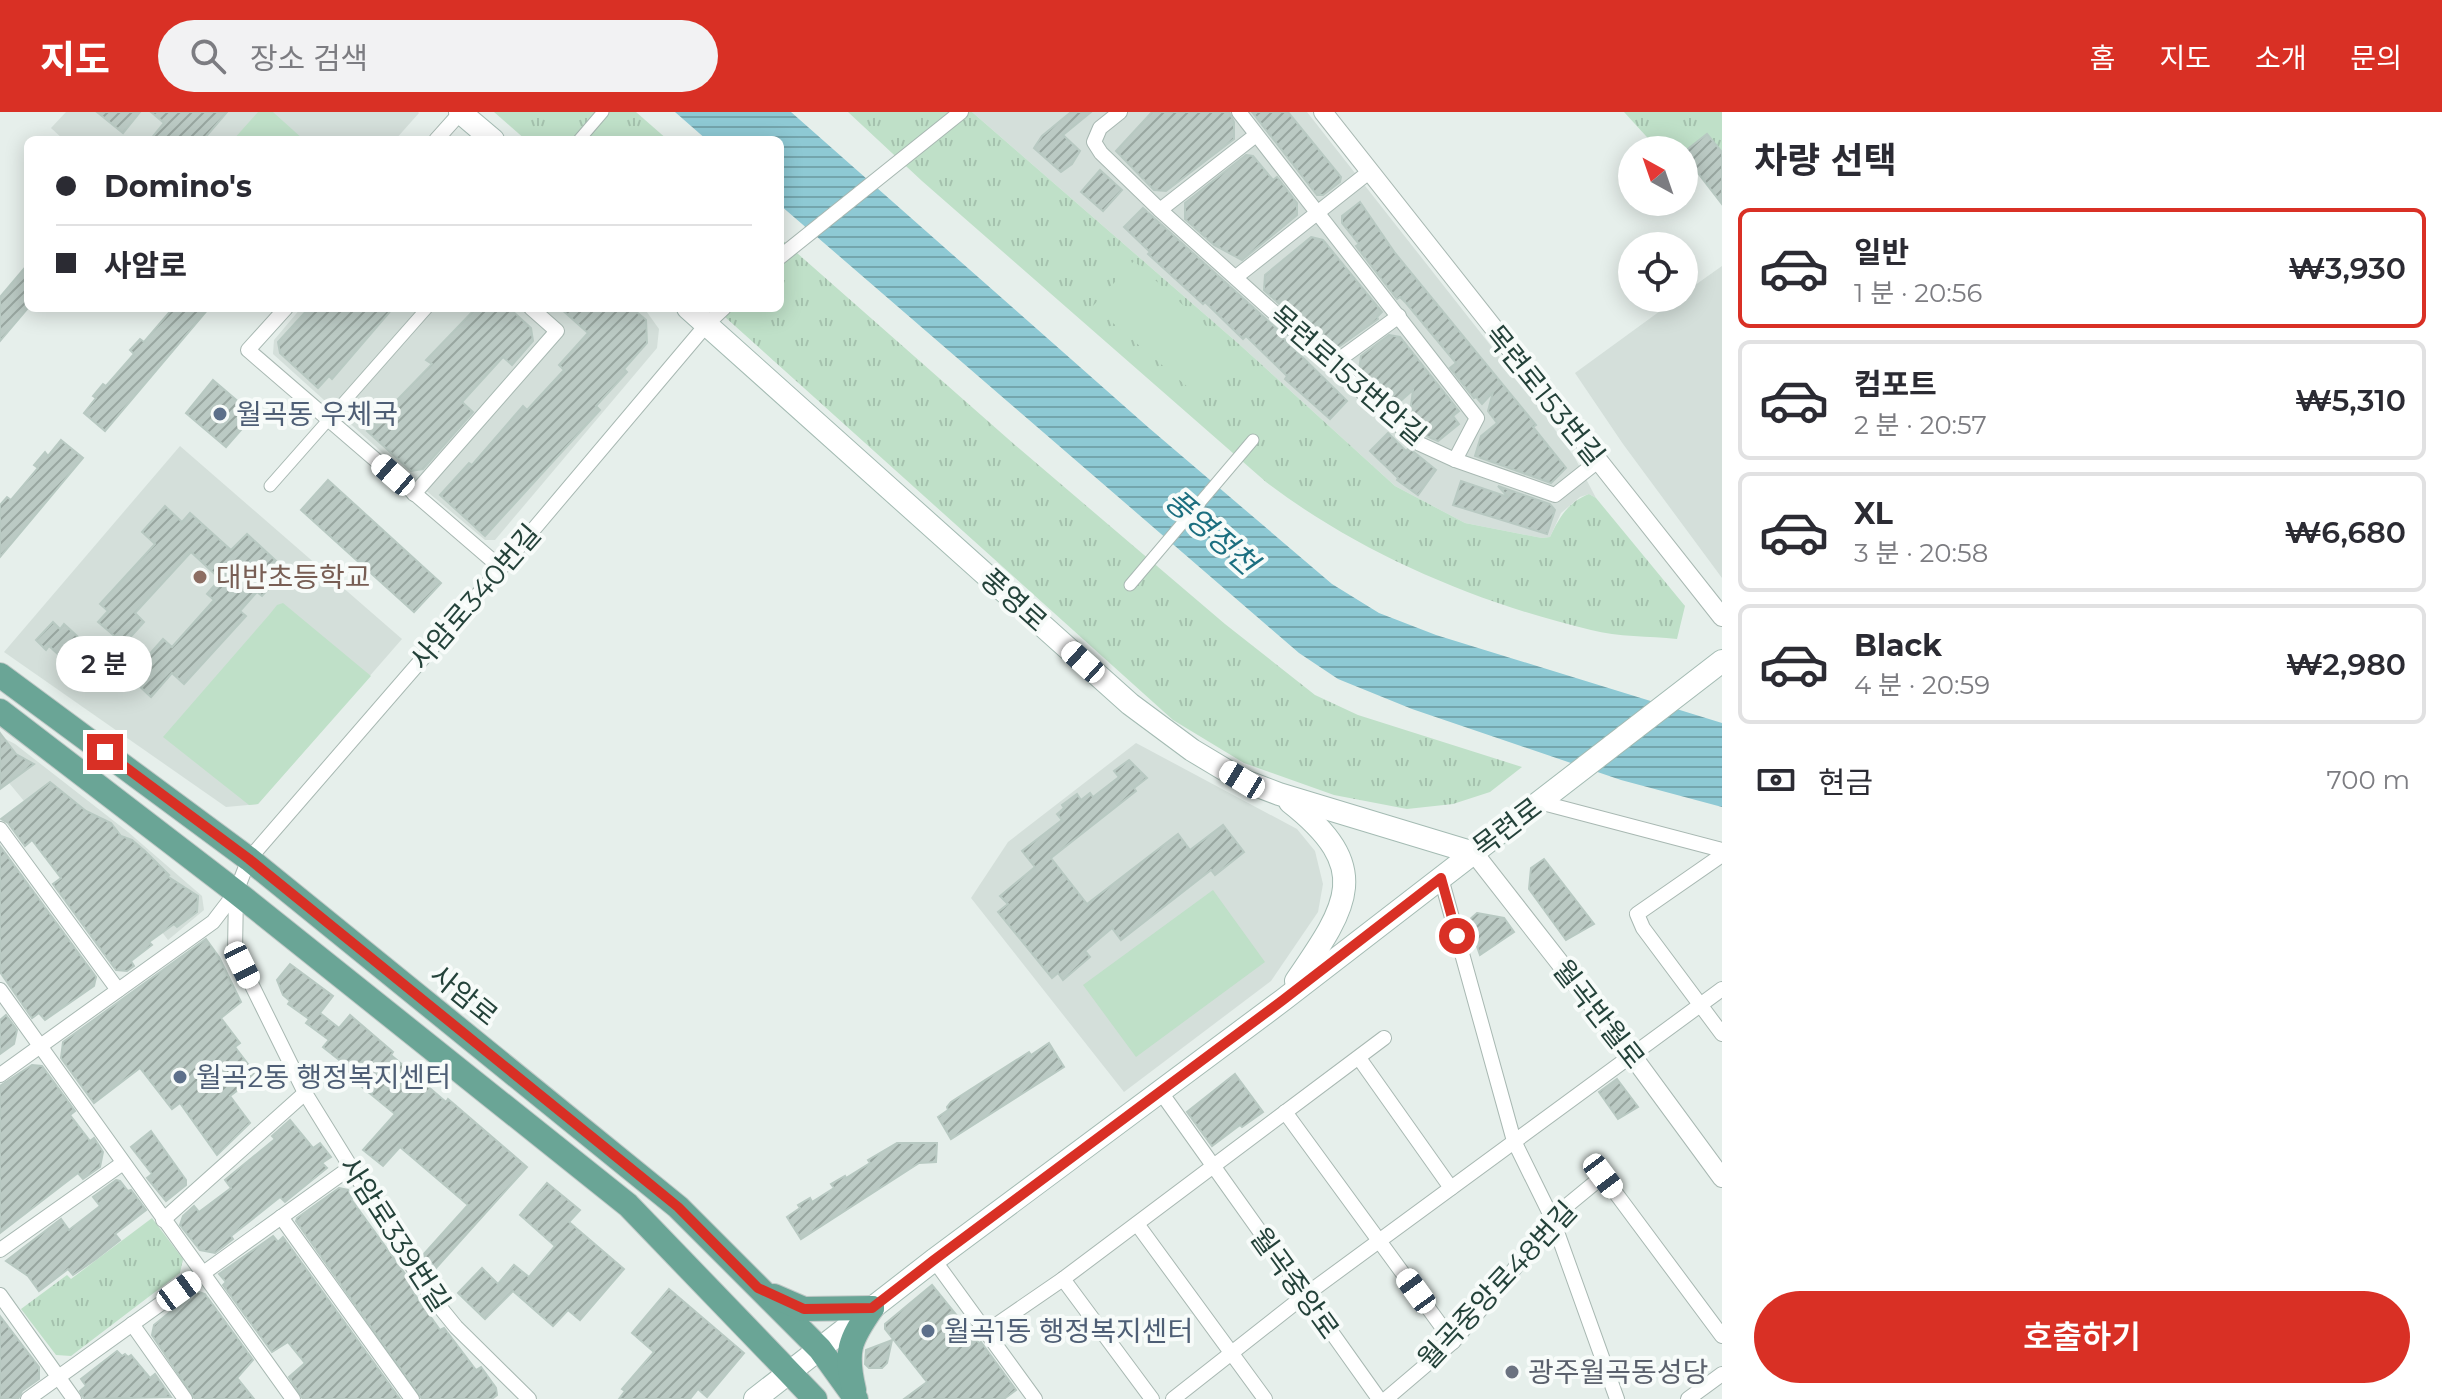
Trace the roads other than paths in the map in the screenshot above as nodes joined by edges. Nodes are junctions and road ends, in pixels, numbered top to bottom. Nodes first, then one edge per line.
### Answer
1 (460, 112) edge
2 (961, 112) edge
3 (1120, 112) edge
4 (1239, 112) edge
5 (1323, 112) edge
6 (602, 114) edge
7 (1256, 135) junction
8 (439, 136) edge
9 (488, 136) edge
10 (583, 136) edge
11 (1369, 172) junction
12 (1160, 210) junction
13 (1318, 211) junction
14 (784, 254) edge
15 (1236, 277) junction
16 (282, 312) edge
17 (424, 312) edge
18 (536, 312) edge
19 (693, 312) edge
20 (720, 312) edge
21 (1399, 316) junction
22 (707, 324) junction
23 (1333, 364) junction
24 (329, 420) junction
25 (1253, 440) dead end
26 (1455, 460) junction
27 (1598, 461) junction
28 (270, 486) dead end
29 (414, 494) junction
30 (501, 568) junction
31 (1130, 585) dead end
32 (1722, 617) edge
33 (1718, 663) edge
34 (0, 675) edge
35 (1, 713) edge
36 (1279, 794) junction
37 (1547, 797) junction
38 (0, 829) edge
39 (1474, 853) junction
40 (1722, 853) edge
41 (249, 859) junction
42 (1441, 878) junction
43 (236, 892) junction
44 (1722, 989) edge
45 (0, 990) edge
46 (118, 990) junction
47 (1283, 1000) junction
48 (1701, 1004) junction
49 (1722, 1034) edge
50 (1384, 1038) dead end
51 (40, 1047) junction
52 (1631, 1054) junction
53 (1359, 1058) junction
54 (0, 1075) edge
55 (1160, 1091) junction
56 (305, 1093) junction
57 (1285, 1112) junction
58 (1514, 1141) junction
59 (123, 1163) junction
60 (351, 1167) junction
61 (1213, 1167) junction
62 (1722, 1178) edge
63 (1451, 1188) junction
64 (281, 1217) junction
65 (1552, 1218) junction
66 (163, 1220) junction
67 (1137, 1224) junction
68 (1379, 1241) junction
69 (0, 1250) edge
70 (934, 1260) junction
71 (203, 1274) junction
72 (1063, 1279) junction
73 (758, 1288) junction
74 (0, 1295) edge
75 (1304, 1296) junction
76 (872, 1308) junction
77 (132, 1324) junction
78 (986, 1332) junction
79 (1722, 1336) edge
80 (1453, 1342) junction
81 (820, 1349) junction
82 (1230, 1354) junction
83 (792, 1372) junction
84 (1722, 1374) edge
85 (59, 1377) junction
86 (520, 1397) edge
87 (28, 1399) edge
88 (74, 1399) edge
89 (185, 1399) edge
90 (293, 1399) edge
91 (412, 1399) edge
92 (755, 1399) edge
93 (815, 1399) edge
94 (856, 1399) edge
95 (1035, 1399) edge
96 (1152, 1399) edge
97 (1173, 1399) edge
98 (1265, 1399) edge
99 (1379, 1399) edge
100 (1386, 1399) edge
101 (1617, 1399) edge
102 (1688, 1399) edge

1 - 8 street
1 - 9 main road
2 - 14 street
3 - 12 street, 목련로153번안길
4 - 7 street
5 - 11 street, 목련로153번길
6 - 10 street
7 - 12 street
7 - 13 street
11 - 13 street
11 - 27 street, 목련로153번길
12 - 15 street, 목련로153번안길
13 - 15 street
13 - 21 street
15 - 23 street, 목련로153번안길
16 - 24 street
17 - 24 street
18 - 29 street
19 - 22 main road, 풍영로
20 - 22 street, 사암로340번길
21 - 23 street
21 - 26 street
22 - 30 street, 사암로340번길
22 - 36 main road, 풍영로
23 - 26 street, 목련로153번안길
24 - 28 street
24 - 29 street
25 - 31 street
26 - 27 street, 목련로153번안길
27 - 32 street, 목련로153번길
29 - 30 street
30 - 41 street, 사암로340번길
33 - 37 main road, 목련로
34 - 41 main road, 사암로
35 - 43 main road
36 - 39 main road, 풍영로
36 - 47 main road
37 - 39 main road, 목련로
37 - 40 street
38 - 46 street
39 - 42 main road, 목련로
39 - 52 street, 월곡반월로
40 - 48 street
41 - 43 street, 사암로340번길
41 - 73 main road, 사암로
42 - 47 main road, 목련로
42 - 58 street
43 - 46 street
43 - 56 street, 사암로339번길
43 - 83 main road
44 - 48 street
45 - 51 street
46 - 51 street
47 - 55 main road, 목련로
48 - 49 street
48 - 52 street
50 - 53 street
51 - 54 street
51 - 59 street
52 - 58 street
52 - 62 street, 월곡반월로
53 - 57 street
53 - 63 street
55 - 61 street, 월곡중앙로
55 - 70 main road, 목련로
56 - 60 street, 사암로339번길
56 - 66 street
57 - 61 street
57 - 68 street
58 - 63 street
58 - 65 street
59 - 66 street
59 - 69 street
60 - 64 street
60 - 86 street, 사암로339번길
61 - 67 street
61 - 75 street, 월곡중앙로
63 - 68 street
64 - 71 street
64 - 91 street
65 - 79 street, 월곡중앙로48번길
65 - 80 street, 월곡중앙로48번길
65 - 101 street
66 - 71 street
67 - 72 street
67 - 82 street
68 - 75 street
68 - 80 street
70 - 76 main road, 목련로
70 - 78 street
71 - 77 street
71 - 90 street
72 - 78 street
72 - 96 street
73 - 76 main road
73 - 81 main road, 사암로
74 - 85 street
75 - 82 street
75 - 99 street, 월곡중앙로
76 - 81 main road, 목련로
76 - 94 main road
77 - 85 street
77 - 89 street
78 - 95 street
80 - 100 street, 월곡중앙로48번길
81 - 83 main road, 목련로
81 - 94 main road, 사암로
82 - 97 street
82 - 98 street
83 - 92 main road, 목련로
83 - 93 main road
84 - 102 street
85 - 87 street
85 - 88 street

